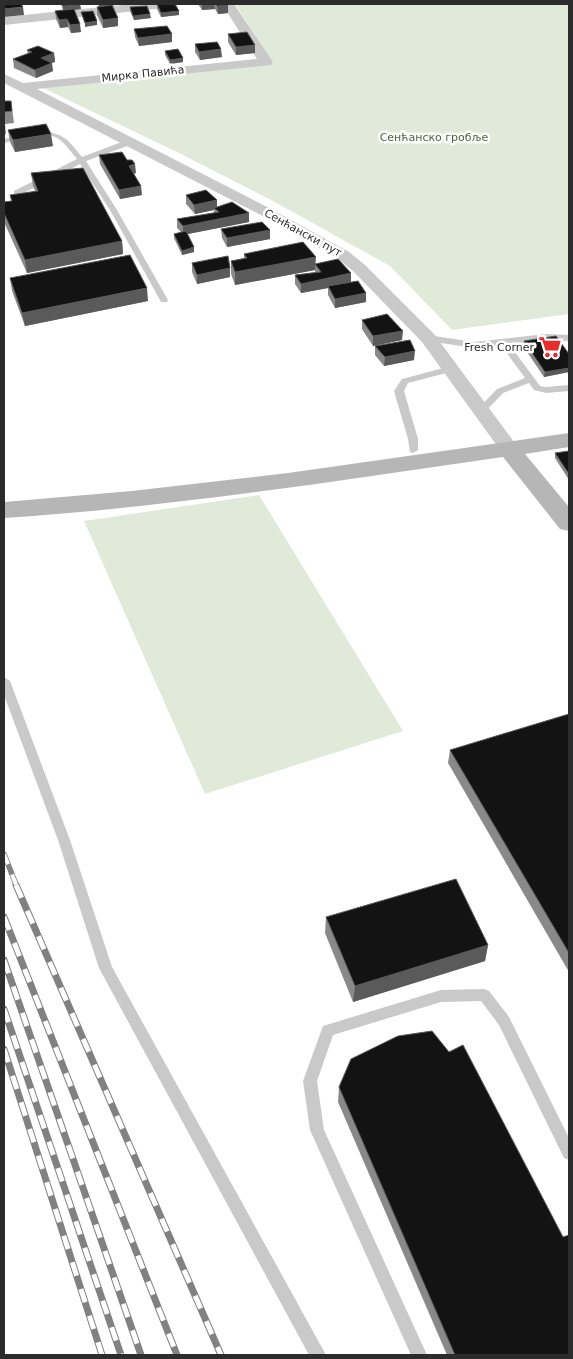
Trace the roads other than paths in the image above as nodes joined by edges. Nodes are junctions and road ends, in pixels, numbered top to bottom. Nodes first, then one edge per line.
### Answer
1 (164, 4) edge
2 (228, 4) edge
3 (4, 21) edge
4 (4, 78) edge
5 (20, 87) junction
6 (4, 141) edge
7 (130, 142) junction
8 (81, 160) junction
9 (17, 193) edge
10 (140, 258) junction
11 (131, 260) edge
12 (164, 300) dead end
13 (428, 338) junction
14 (569, 338) edge
15 (504, 343) junction
16 (450, 370) junction
17 (529, 380) junction
18 (569, 388) edge
19 (481, 411) junction
20 (569, 440) edge
21 (413, 450) dead end
22 (510, 450) junction
23 (4, 510) edge
24 (569, 523) edge
25 (4, 681) edge
26 (569, 1153) edge
27 (318, 1355) edge
28 (419, 1355) edge

1 - 3 street
2 - 5 street, Мирка Павића
4 - 5 street, Сенћански пут
5 - 7 street, Сенћански пут
6 - 8 lane
7 - 8 lane
7 - 13 street, Сенћански пут
8 - 9 lane
8 - 10 lane
10 - 11 lane
10 - 12 lane
13 - 15 lane
13 - 16 street, Сенћански пут
14 - 15 lane
15 - 17 lane
16 - 19 street, Сенћански пут
16 - 21 lane
17 - 18 lane
17 - 19 lane
19 - 22 street, Сенћански пут
20 - 22 main road
22 - 23 main road
22 - 24 main road, Сенћански пут
25 - 27 lane
26 - 28 lane

